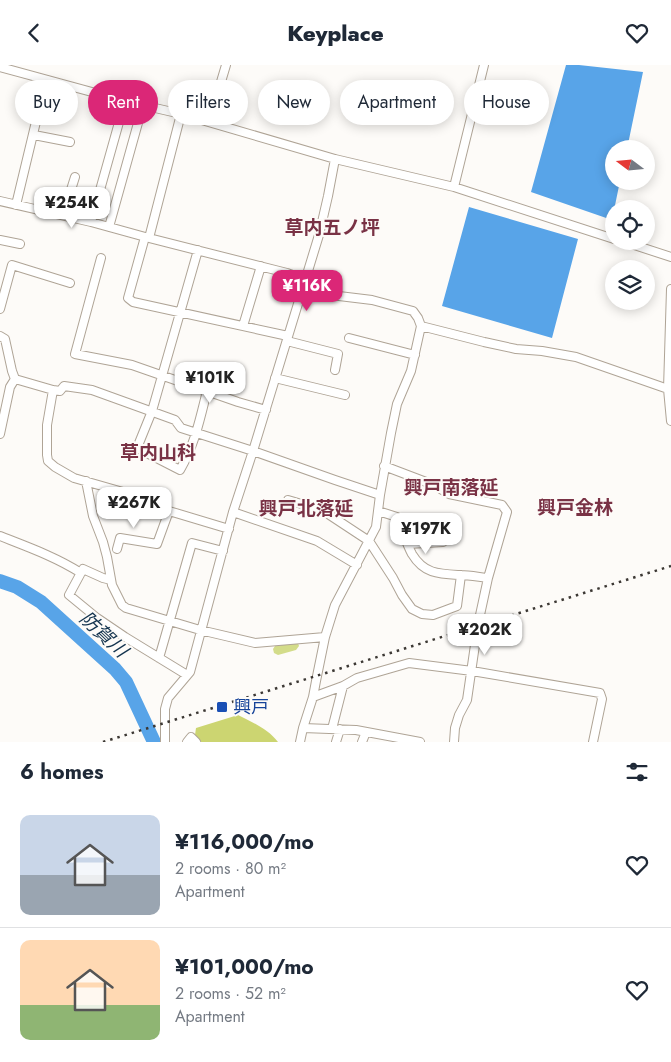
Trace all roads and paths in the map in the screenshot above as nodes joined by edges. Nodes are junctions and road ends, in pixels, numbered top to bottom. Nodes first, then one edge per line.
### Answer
1 (226, 65) edge
2 (484, 65) edge
3 (0, 67) edge
4 (46, 80) edge
5 (222, 80) edge
6 (36, 125) edge
7 (118, 125) edge
8 (137, 125) edge
9 (178, 125) edge
10 (219, 125) edge
11 (34, 135) junction
12 (70, 143) dead end
13 (335, 159) junction
14 (75, 177) dead end
15 (454, 187) junction
16 (0, 201) edge
17 (16, 205) junction
18 (63, 215) junction
19 (91, 222) junction
20 (109, 227) junction
21 (605, 236) edge
22 (147, 238) junction
23 (0, 240) edge
24 (20, 244) dead end
25 (198, 250) junction
26 (646, 250) edge
27 (101, 258) dead end
28 (670, 259) edge
29 (261, 266) junction
30 (305, 281) junction
31 (70, 283) dead end
32 (671, 289) edge
33 (0, 309) edge
34 (180, 312) junction
35 (243, 326) junction
36 (421, 326) junction
37 (0, 336) edge
38 (349, 337) dead end
39 (287, 339) junction
40 (416, 355) junction
41 (335, 370) dead end
42 (162, 375) junction
43 (275, 378) junction
44 (15, 379) junction
45 (668, 389) junction
46 (52, 390) junction
47 (208, 391) junction
48 (345, 395) dead end
49 (266, 410) junction
50 (152, 411) junction
51 (671, 421) edge
52 (197, 433) junction
53 (0, 434) edge
54 (253, 451) junction
55 (384, 466) junction
56 (86, 481) junction
57 (380, 495) junction
58 (288, 500) dead end
59 (168, 511) junction
60 (378, 511) junction
61 (233, 512) junction
62 (229, 529) junction
63 (0, 536) edge
64 (369, 541) junction
65 (442, 543) dead end
66 (408, 544) junction
67 (116, 549) dead end
68 (223, 551) junction
69 (357, 565) junction
70 (81, 573) junction
71 (461, 575) junction
72 (488, 578) junction
73 (111, 581) junction
74 (480, 615) dead end
75 (170, 621) junction
76 (200, 630) junction
77 (326, 637) junction
78 (476, 637) dead end
79 (159, 658) junction
80 (472, 671) junction
81 (187, 675) junction
82 (343, 686) junction
83 (314, 697) junction
84 (303, 728) junction
85 (336, 729) junction
86 (366, 732) junction
87 (165, 742) edge
88 (187, 742) edge
89 (196, 742) edge
90 (300, 742) edge
91 (336, 742) edge
92 (362, 742) edge
93 (420, 742) edge
94 (454, 742) edge
95 (593, 742) edge

1 - 5 street
2 - 15 street
3 - 4 street
6 - 11 street
7 - 19 street
8 - 20 street
9 - 22 street
10 - 13 street
11 - 12 street
11 - 17 street
13 - 15 street
13 - 30 street
14 - 18 street
15 - 21 street
16 - 17 street
17 - 18 street
18 - 19 street
19 - 20 street
20 - 22 street
22 - 25 street
22 - 34 street
23 - 24 street
25 - 29 street
25 - 34 street
26 - 28 street
27 - 42 street
29 - 30 street
29 - 35 street
30 - 36 street
30 - 39 street
31 - 33 street
32 - 45 street
34 - 35 street
34 - 42 street
35 - 39 street
36 - 40 street
36 - 45 street
37 - 44 street
38 - 40 street
39 - 41 street
39 - 43 street
40 - 55 street
42 - 47 street
42 - 50 street
43 - 48 street
43 - 49 street
44 - 46 street
44 - 53 street
45 - 51 street
46 - 50 street
46 - 56 street
47 - 49 street
47 - 52 street
49 - 54 street
50 - 52 street
50 - 52 street
52 - 54 street
54 - 57 street
54 - 61 street
55 - 57 street
55 - 72 street
56 - 59 street
56 - 73 street
57 - 60 street
58 - 64 street
59 - 62 street
59 - 67 street
60 - 64 street
60 - 66 street
61 - 62 street
61 - 69 street
62 - 68 street
63 - 70 street
64 - 69 street
64 - 71 street
65 - 66 street
66 - 71 street
68 - 75 street
68 - 76 street
69 - 77 street
70 - 73 street
70 - 79 street
71 - 72 street
72 - 74 street
73 - 75 street
75 - 76 street
75 - 79 street
76 - 77 street
76 - 81 street
77 - 83 street
78 - 80 street
79 - 81 street
80 - 82 street
80 - 94 street
80 - 95 street
81 - 87 street
82 - 83 street
82 - 85 street
83 - 84 street
84 - 85 street
84 - 90 street
85 - 86 street
85 - 91 street
86 - 92 street
86 - 93 street
88 - 89 street

